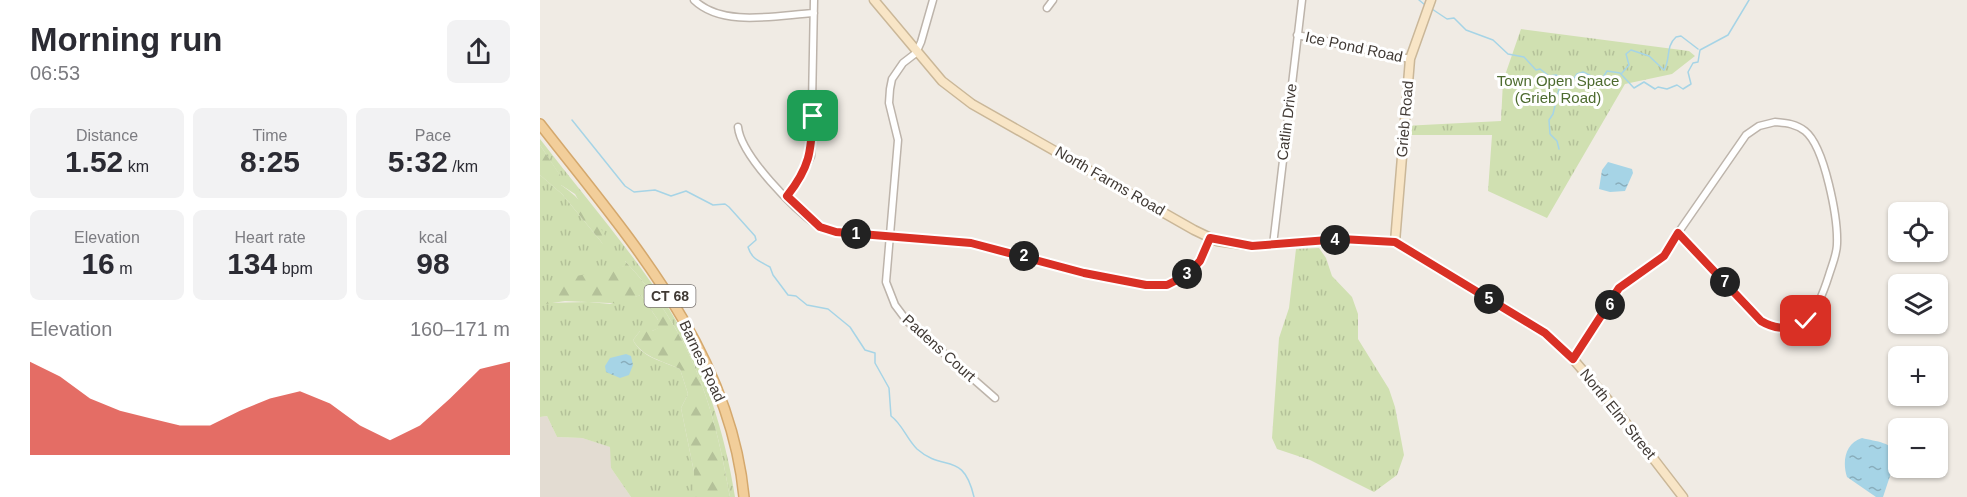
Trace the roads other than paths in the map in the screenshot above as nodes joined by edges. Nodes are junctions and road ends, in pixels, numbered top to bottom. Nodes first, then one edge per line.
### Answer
1 (694, 0) edge
2 (814, 0) edge
3 (874, 0) edge
4 (933, 0) edge
5 (1053, 0) edge
6 (1302, 0) edge
7 (1430, 1) edge
8 (1047, 8) dead end
9 (814, 13) junction
10 (1297, 35) junction
11 (916, 53) junction
12 (1410, 58) junction
13 (540, 124) edge
14 (738, 127) dead end
15 (787, 196) junction
16 (1678, 233) junction
17 (891, 237) junction
18 (1210, 238) junction
19 (1395, 242) junction
20 (1273, 245) junction
21 (1573, 359) junction
22 (995, 398) dead end
23 (744, 497) edge
24 (1683, 497) edge

1 - 9 street
2 - 9 street
3 - 11 main road, North Farms Road
4 - 11 street
5 - 8 street
6 - 10 street, Catlin Drive
7 - 12 main road, Grieb Road
9 - 15 street
10 - 12 street, Ice Pond Road
10 - 20 street, Catlin Drive
11 - 17 street, Padens Court
11 - 18 main road, North Farms Road
12 - 19 main road, Grieb Road
13 - 23 main road, Barnes Road / CT 68
14 - 15 street
15 - 17 street
16 - 16 street
16 - 21 street
17 - 18 street
17 - 22 street, Padens Court
18 - 20 main road, North Farms Road
19 - 20 main road, North Farms Road
19 - 21 main road, North Elm Street
21 - 24 main road, North Elm Street

